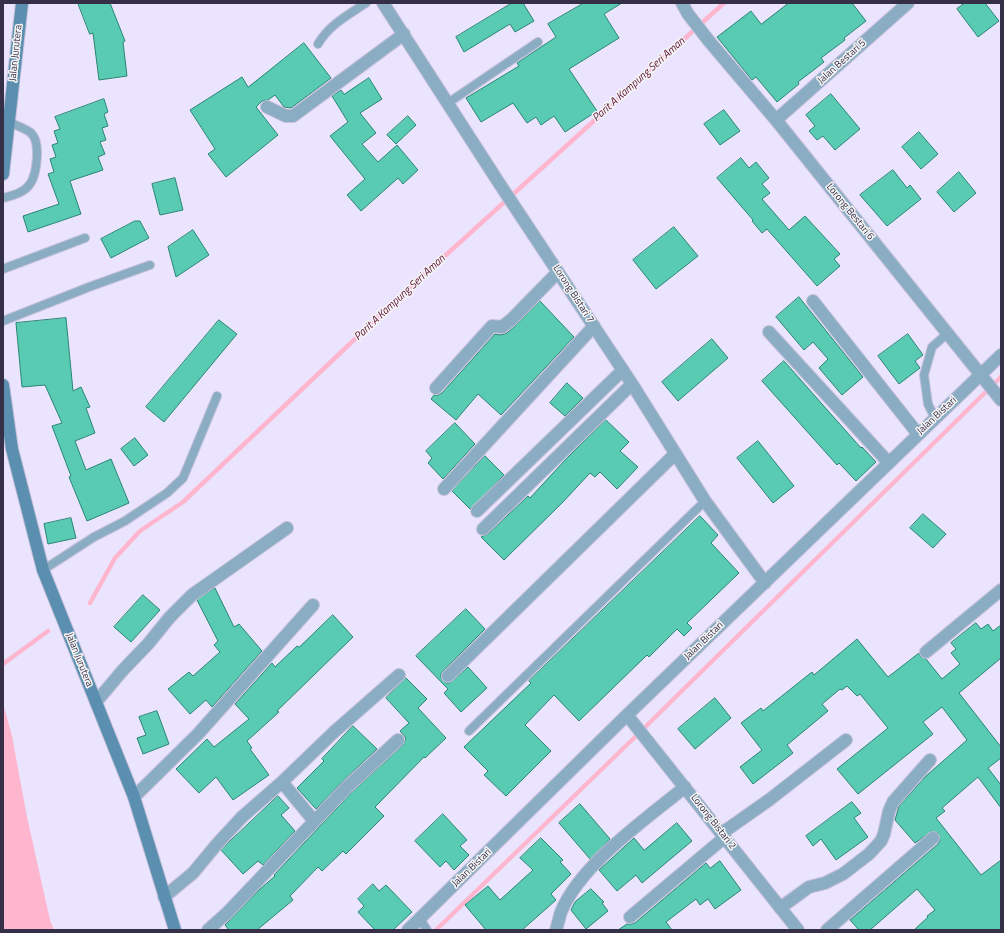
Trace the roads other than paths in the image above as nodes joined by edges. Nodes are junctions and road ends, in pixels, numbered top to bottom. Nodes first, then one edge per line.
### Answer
1 (22, 3) edge
2 (366, 3) edge
3 (383, 3) edge
4 (682, 3) edge
5 (908, 3) edge
6 (404, 34) junction
7 (538, 42) dead end
8 (318, 44) dead end
9 (448, 103) junction
10 (268, 107) dead end
11 (776, 120) junction
12 (9, 122) junction
13 (3, 174) edge
14 (3, 198) edge
15 (85, 238) dead end
16 (150, 265) dead end
17 (3, 269) edge
18 (558, 272) junction
19 (813, 301) dead end
20 (3, 321) edge
21 (594, 326) junction
22 (769, 332) dead end
23 (948, 333) junction
24 (1001, 355) edge
25 (623, 370) junction
26 (981, 375) junction
27 (632, 384) junction
28 (3, 385) edge
29 (436, 388) dead end
30 (217, 396) dead end
31 (1001, 400) edge
32 (935, 418) junction
33 (918, 434) junction
34 (675, 454) junction
35 (889, 463) junction
36 (444, 489) dead end
37 (704, 501) junction
38 (477, 512) dead end
39 (287, 528) dead end
40 (483, 529) dead end
41 (43, 570) junction
42 (765, 583) junction
43 (1001, 590) edge
44 (313, 605) dead end
45 (926, 652) dead end
46 (399, 674) dead end
47 (448, 676) dead end
48 (96, 702) junction
49 (631, 719) junction
50 (469, 731) dead end
51 (398, 740) dead end
52 (846, 740) dead end
53 (930, 760) dead end
54 (282, 782) junction
55 (686, 787) junction
56 (134, 797) junction
57 (314, 821) junction
58 (724, 835) junction
59 (933, 838) dead end
60 (164, 897) junction
61 (780, 908) junction
62 (630, 917) dead end
63 (424, 926) edge
64 (175, 930) edge
65 (208, 930) edge
66 (408, 930) edge
67 (556, 930) edge
68 (798, 930) edge
69 (827, 930) edge

1 - 12 street, Jalan Jurutera
2 - 8 lane
3 - 6 street, Lorong Bistari 7
4 - 11 street, Lorong Bestari 6
5 - 11 street, Jalan Bestari 5
6 - 9 street, Lorong Bistari 7
6 - 10 street
7 - 9 lane
9 - 18 street, Lorong Bistari 7
11 - 23 street, Lorong Bestari 6
12 - 13 street, Jalan Jurutera
12 - 14 lane
15 - 17 lane
16 - 20 lane
18 - 21 street, Lorong Bistari 7
18 - 29 street
19 - 33 street
21 - 25 street, Lorong Bistari 7
21 - 36 street
22 - 35 street
23 - 26 street, Lorong Bestari 6
23 - 32 lane
24 - 26 street, Jalan Bistari
25 - 27 street, Lorong Bistari 7
25 - 38 street
26 - 31 street, Lorong Bestari 6
26 - 32 street, Jalan Bistari
27 - 34 street, Lorong Bistari 7
27 - 40 street
28 - 41 street, Jalan Jurutera
30 - 41 lane
32 - 33 street, Jalan Bistari
33 - 35 street, Jalan Bistari
34 - 37 street, Lorong Bistari 7
34 - 47 street
35 - 42 street, Jalan Bistari
37 - 42 street, Lorong Bistari 7
37 - 50 lane
39 - 48 street
41 - 48 street, Jalan Jurutera
42 - 49 street, Jalan Bistari
43 - 45 street
44 - 56 street
46 - 54 street
48 - 56 street, Jalan Jurutera
49 - 55 street, Lorong Bistari 2
49 - 63 street, Jalan Bistari
51 - 57 street
52 - 58 street
53 - 61 street
54 - 57 street
54 - 60 street
55 - 58 street, Lorong Bistari 2
55 - 67 street
56 - 60 street, Jalan Jurutera
57 - 65 street
58 - 61 street, Lorong Bistari 2
58 - 62 street
59 - 69 street
60 - 64 street, Jalan Jurutera
61 - 68 street, Lorong Bistari 2
63 - 66 street, Jalan Bistari

